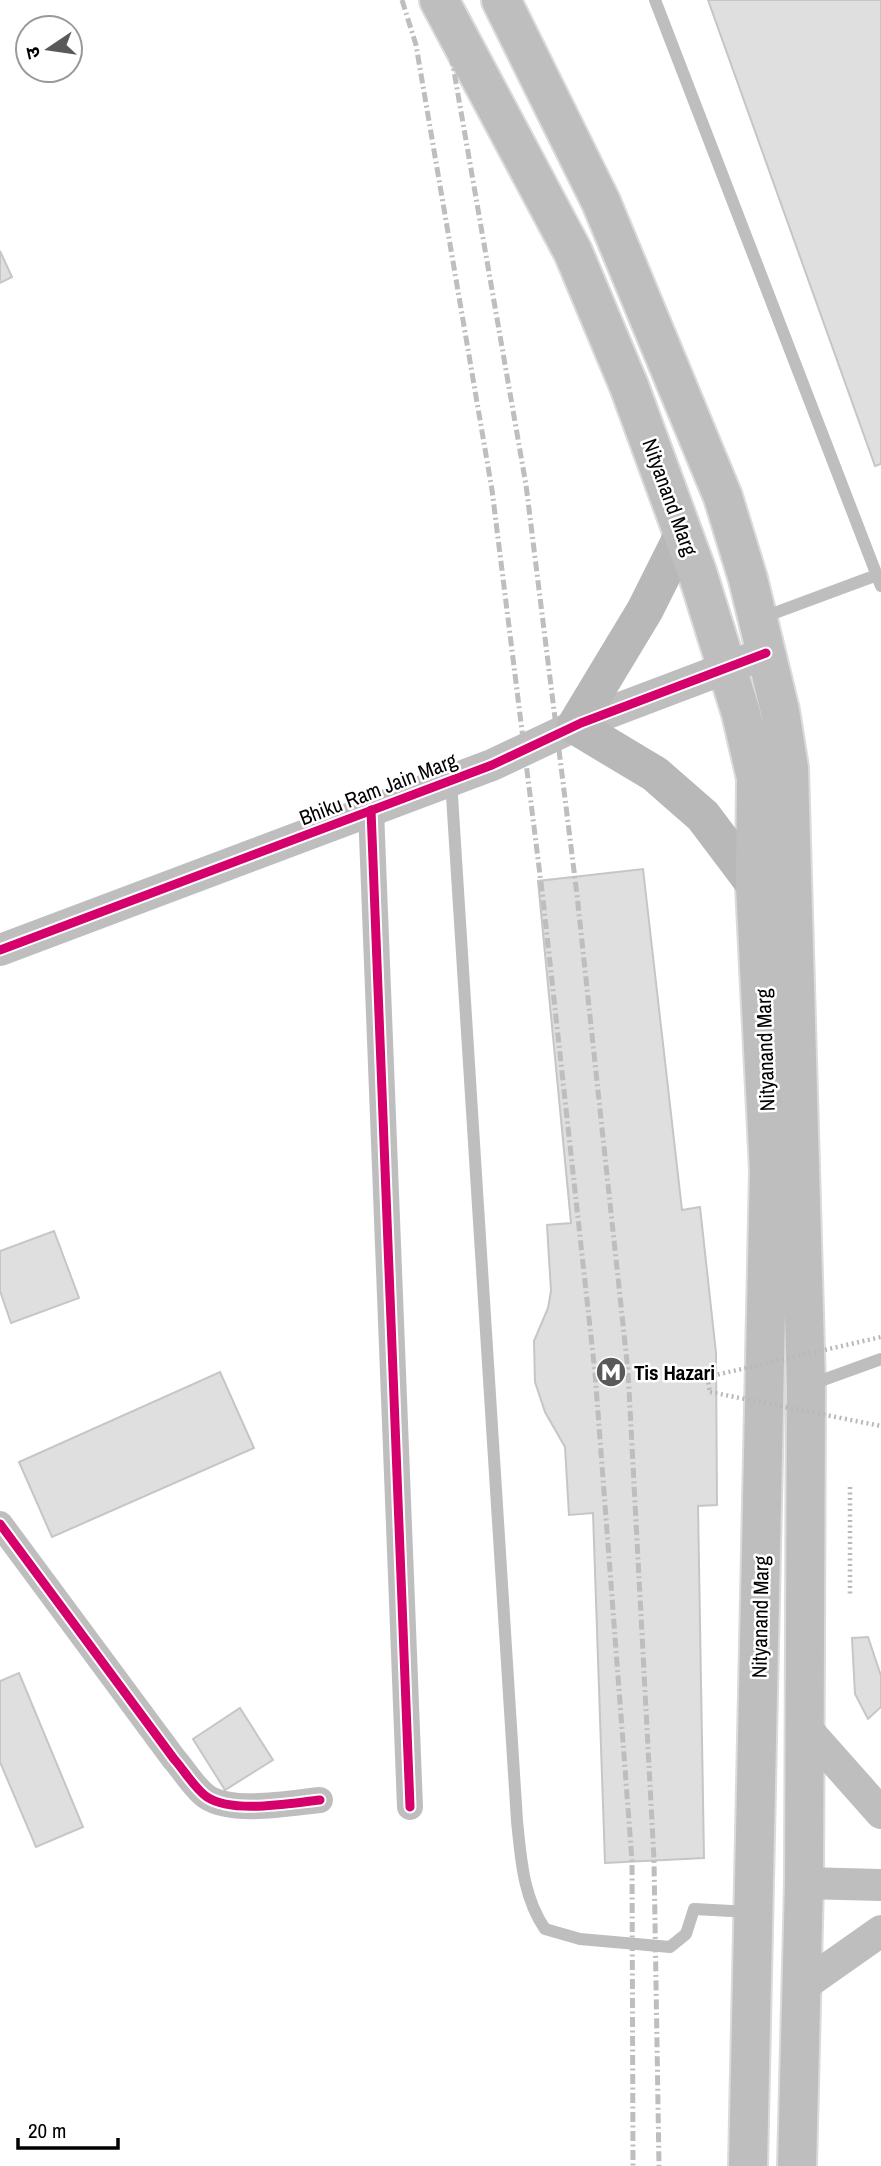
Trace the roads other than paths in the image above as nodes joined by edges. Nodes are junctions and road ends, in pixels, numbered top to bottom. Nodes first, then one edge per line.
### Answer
1 (439, 0) edge
2 (655, 0) edge
3 (506, 10) edge
4 (463, 44) junction
5 (684, 534) junction
6 (879, 580) edge
7 (762, 636) junction
8 (727, 667) junction
9 (575, 726) junction
10 (451, 780) junction
11 (371, 810) junction
12 (755, 885) junction
13 (0, 950) edge
14 (881, 1359) edge
15 (806, 1386) junction
16 (0, 1524) edge
17 (803, 1725) junction
18 (320, 1800) dead end
19 (410, 1807) dead end
20 (881, 1813) edge
21 (804, 1882) junction
22 (881, 1885) edge
23 (753, 1912) junction
24 (881, 1931) edge
25 (800, 1988) junction
26 (748, 2166) edge
27 (797, 2166) edge

1 - 4 main road, Nityanand Marg
2 - 6 lane
3 - 4 main road
3 - 7 main road, Nityanand Marg
4 - 5 main road, Nityanand Marg
5 - 8 main road, Nityanand Marg
5 - 9 main road
6 - 7 lane
7 - 8 street, Bhiku Ram Jain Marg
7 - 15 main road, Nityanand Marg
8 - 9 street, Bhiku Ram Jain Marg
8 - 12 main road, Nityanand Marg
9 - 10 street, Bhiku Ram Jain Marg
9 - 12 main road
10 - 11 street, Bhiku Ram Jain Marg
10 - 23 lane
11 - 13 street, Bhiku Ram Jain Marg
11 - 19 street
12 - 23 main road, Nityanand Marg
14 - 15 lane
15 - 17 main road, Nityanand Marg
16 - 18 street
17 - 20 street
17 - 21 main road, Nityanand Marg
21 - 22 street
21 - 25 main road, Nityanand Marg
23 - 26 main road, Nityanand Marg
24 - 25 street
25 - 27 main road, Nityanand Marg

